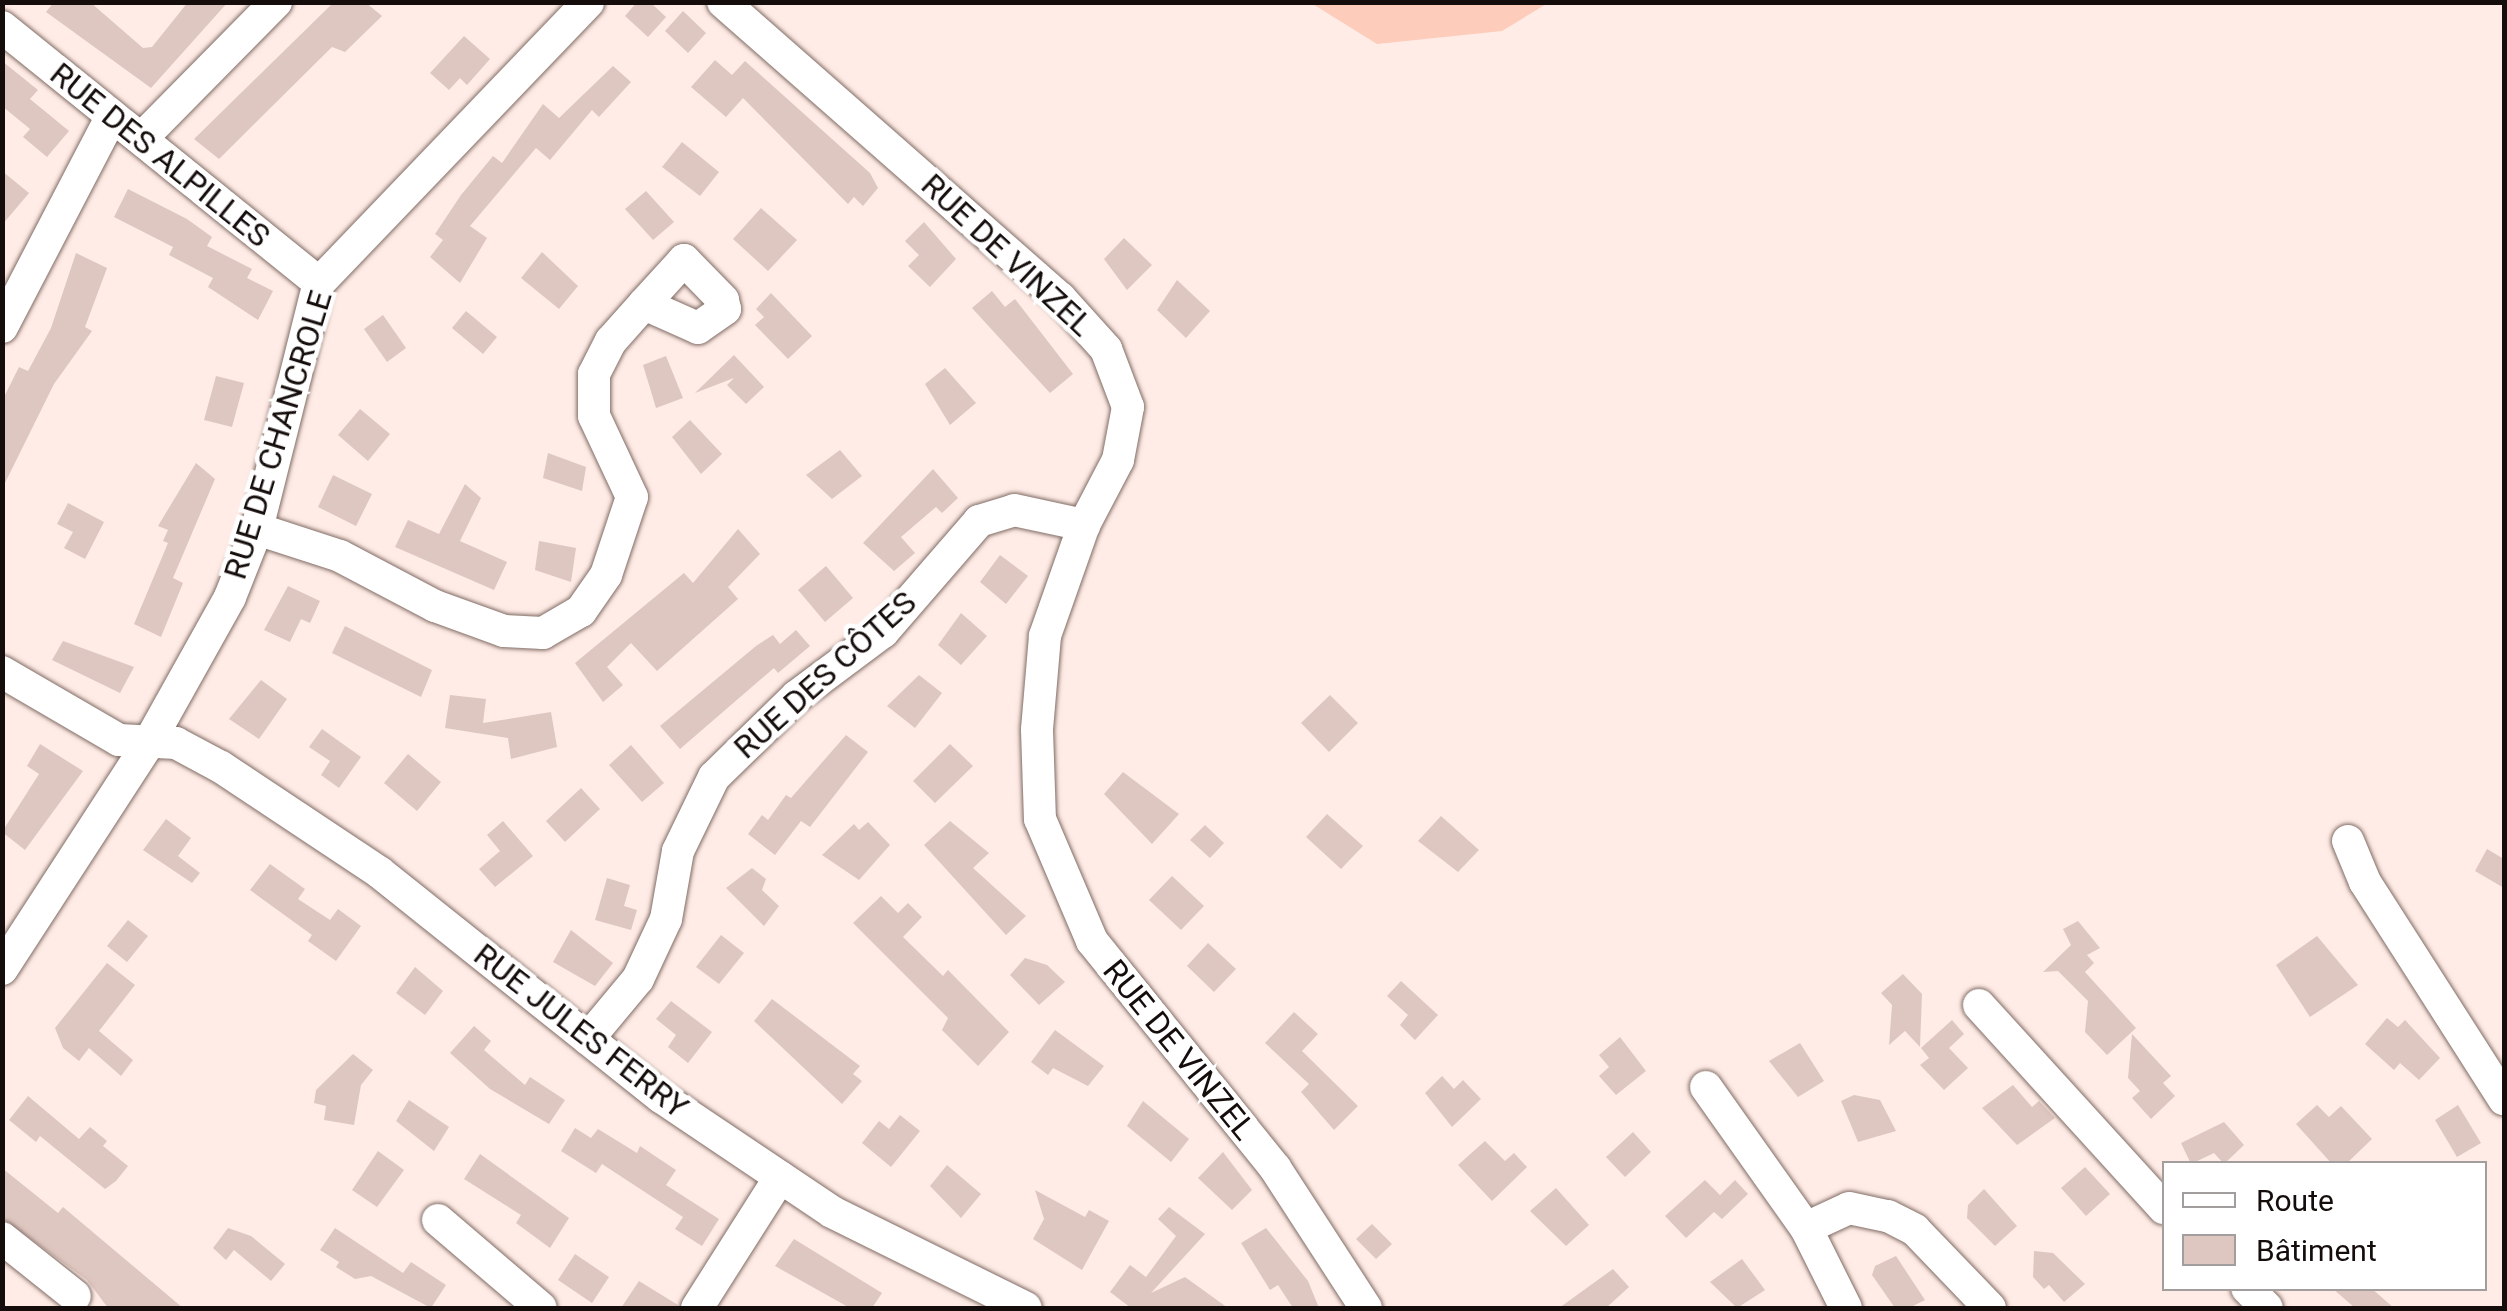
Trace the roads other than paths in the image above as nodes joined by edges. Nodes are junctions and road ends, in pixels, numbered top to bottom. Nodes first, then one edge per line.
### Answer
1 (17, 2) edge
2 (276, 2) edge
3 (588, 2) edge
4 (723, 2) edge
5 (2, 24) edge
6 (111, 118) junction
7 (142, 138) junction
8 (319, 283) junction
9 (644, 304) dead end
10 (2, 327) edge
11 (1084, 525) junction
12 (257, 529) junction
13 (2, 672) edge
14 (148, 744) junction
15 (2348, 842) dead end
16 (2, 969) edge
17 (1980, 1005) dead end
18 (588, 1040) junction
19 (1706, 1087) dead end
20 (2504, 1099) edge
21 (780, 1177) junction
22 (2162, 1206) edge
23 (438, 1220) dead end
24 (1806, 1228) junction
25 (2, 1238) edge
26 (74, 1296) dead end
27 (541, 1308) edge
28 (697, 1308) edge
29 (1026, 1308) edge
30 (1366, 1308) edge
31 (1846, 1308) edge
32 (1990, 1308) edge

1 - 5 street
2 - 7 street
3 - 8 street, RUE DE CHANCROLE
4 - 11 street, RUE DE VINZEL
5 - 6 street, RUE DES ALPILLES
6 - 7 street, RUE DES ALPILLES
6 - 10 street
7 - 8 street, RUE DES ALPILLES
8 - 12 street, RUE DE CHANCROLE
9 - 12 street
11 - 18 street, RUE DES CÔTES
11 - 30 street, RUE DE VINZEL
12 - 14 street, RUE DE CHANCROLE
13 - 14 street, RUE JULES FERRY
14 - 16 street, RUE DE CHANCROLE
14 - 18 street, RUE JULES FERRY
15 - 20 street
17 - 22 street
18 - 21 street, RUE JULES FERRY
19 - 24 street
21 - 28 street
21 - 29 street, RUE JULES FERRY
23 - 27 street
24 - 31 street
24 - 32 street
25 - 26 street

